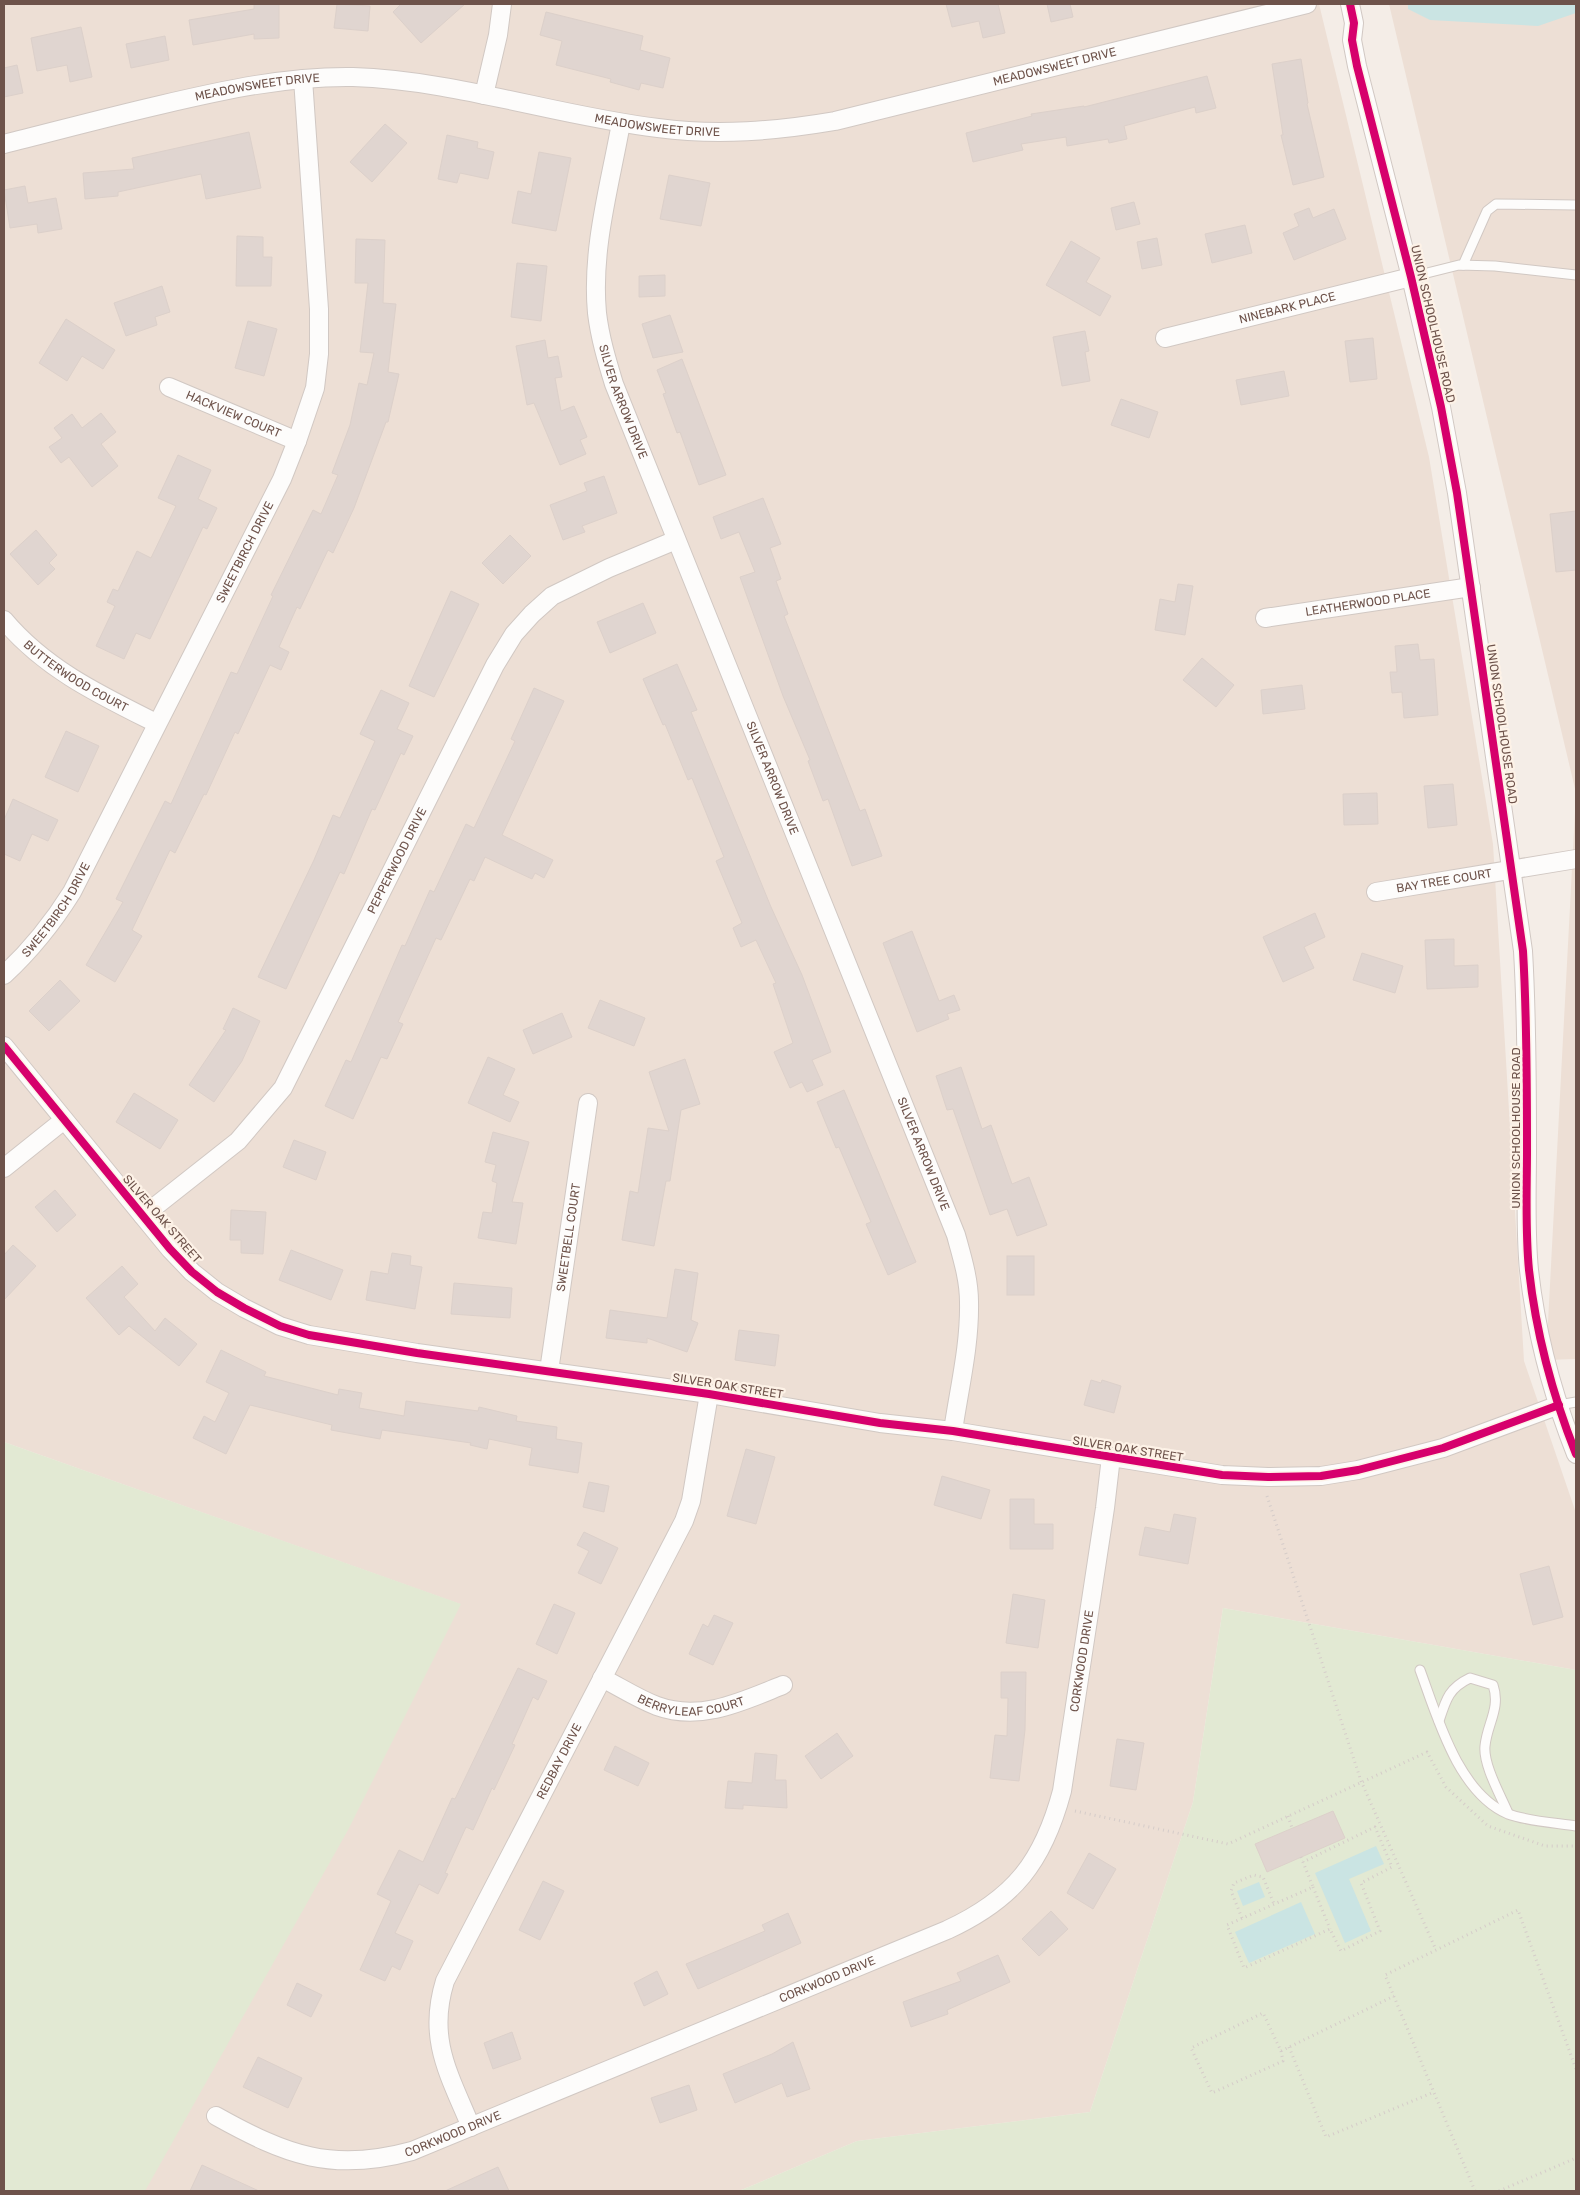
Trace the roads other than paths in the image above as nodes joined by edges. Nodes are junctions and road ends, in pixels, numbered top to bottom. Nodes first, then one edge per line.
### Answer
1 (502, 4) edge
2 (1307, 4) edge
3 (1350, 4) edge
4 (303, 79) junction
5 (484, 95) junction
6 (621, 123) junction
7 (4, 144) edge
8 (1576, 205) edge
9 (1463, 265) junction
10 (1576, 275) edge
11 (1411, 277) junction
12 (1164, 338) dead end
13 (169, 387) dead end
14 (297, 441) junction
15 (676, 540) junction
16 (1471, 587) junction
17 (1265, 618) dead end
18 (4, 620) edge
19 (156, 723) junction
20 (1576, 859) edge
21 (1512, 868) junction
22 (1376, 892) dead end
23 (4, 975) edge
24 (4, 1046) edge
25 (588, 1103) dead end
26 (64, 1120) junction
27 (4, 1168) edge
28 (143, 1216) junction
29 (549, 1371) junction
30 (709, 1394) junction
31 (1568, 1403) edge
32 (953, 1431) junction
33 (1576, 1454) edge
34 (1110, 1457) junction
35 (1420, 1670) dead end
36 (602, 1678) junction
37 (783, 1685) dead end
38 (1439, 1721) junction
39 (1508, 1814) junction
40 (1576, 1826) edge
41 (216, 2116) dead end
42 (471, 2127) junction

1 - 5 street
2 - 6 street, MEADOWSWEET DRIVE
3 - 11 street, UNION SCHOOLHOUSE ROAD
4 - 5 street, MEADOWSWEET DRIVE
4 - 7 street, MEADOWSWEET DRIVE
4 - 14 street, SWEETBIRCH DRIVE
5 - 6 street, MEADOWSWEET DRIVE
6 - 15 street, SILVER ARROW DRIVE
8 - 9 lane
9 - 10 lane
9 - 11 lane
11 - 12 street, NINEBARK PLACE
11 - 16 street, UNION SCHOOLHOUSE ROAD
13 - 14 street, HACKVIEW COURT
14 - 19 street, SWEETBIRCH DRIVE
15 - 28 street, PEPPERWOOD DRIVE
15 - 32 street, SILVER ARROW DRIVE
16 - 17 street, LEATHERWOOD PLACE
16 - 21 street, UNION SCHOOLHOUSE ROAD
18 - 19 street, BUTTERWOOD COURT
19 - 23 street, SWEETBIRCH DRIVE
20 - 21 street, BAY TREE COURT
21 - 22 street, BAY TREE COURT
21 - 31 street, UNION SCHOOLHOUSE ROAD
24 - 26 street, SILVER OAK STREET
25 - 29 street, SWEETBELL COURT
26 - 27 street
26 - 28 street, SILVER OAK STREET
28 - 29 street, SILVER OAK STREET
29 - 30 street, SILVER OAK STREET
30 - 32 street, SILVER OAK STREET
30 - 36 street, REDBAY DRIVE
31 - 33 street, UNION SCHOOLHOUSE ROAD
31 - 34 street, SILVER OAK STREET
32 - 34 street, SILVER OAK STREET
34 - 42 street, CORKWOOD DRIVE
35 - 38 lane
36 - 37 street, BERRYLEAF COURT
36 - 42 street, REDBAY DRIVE
38 - 39 lane
38 - 39 lane
39 - 40 lane
41 - 42 street, CORKWOOD DRIVE

